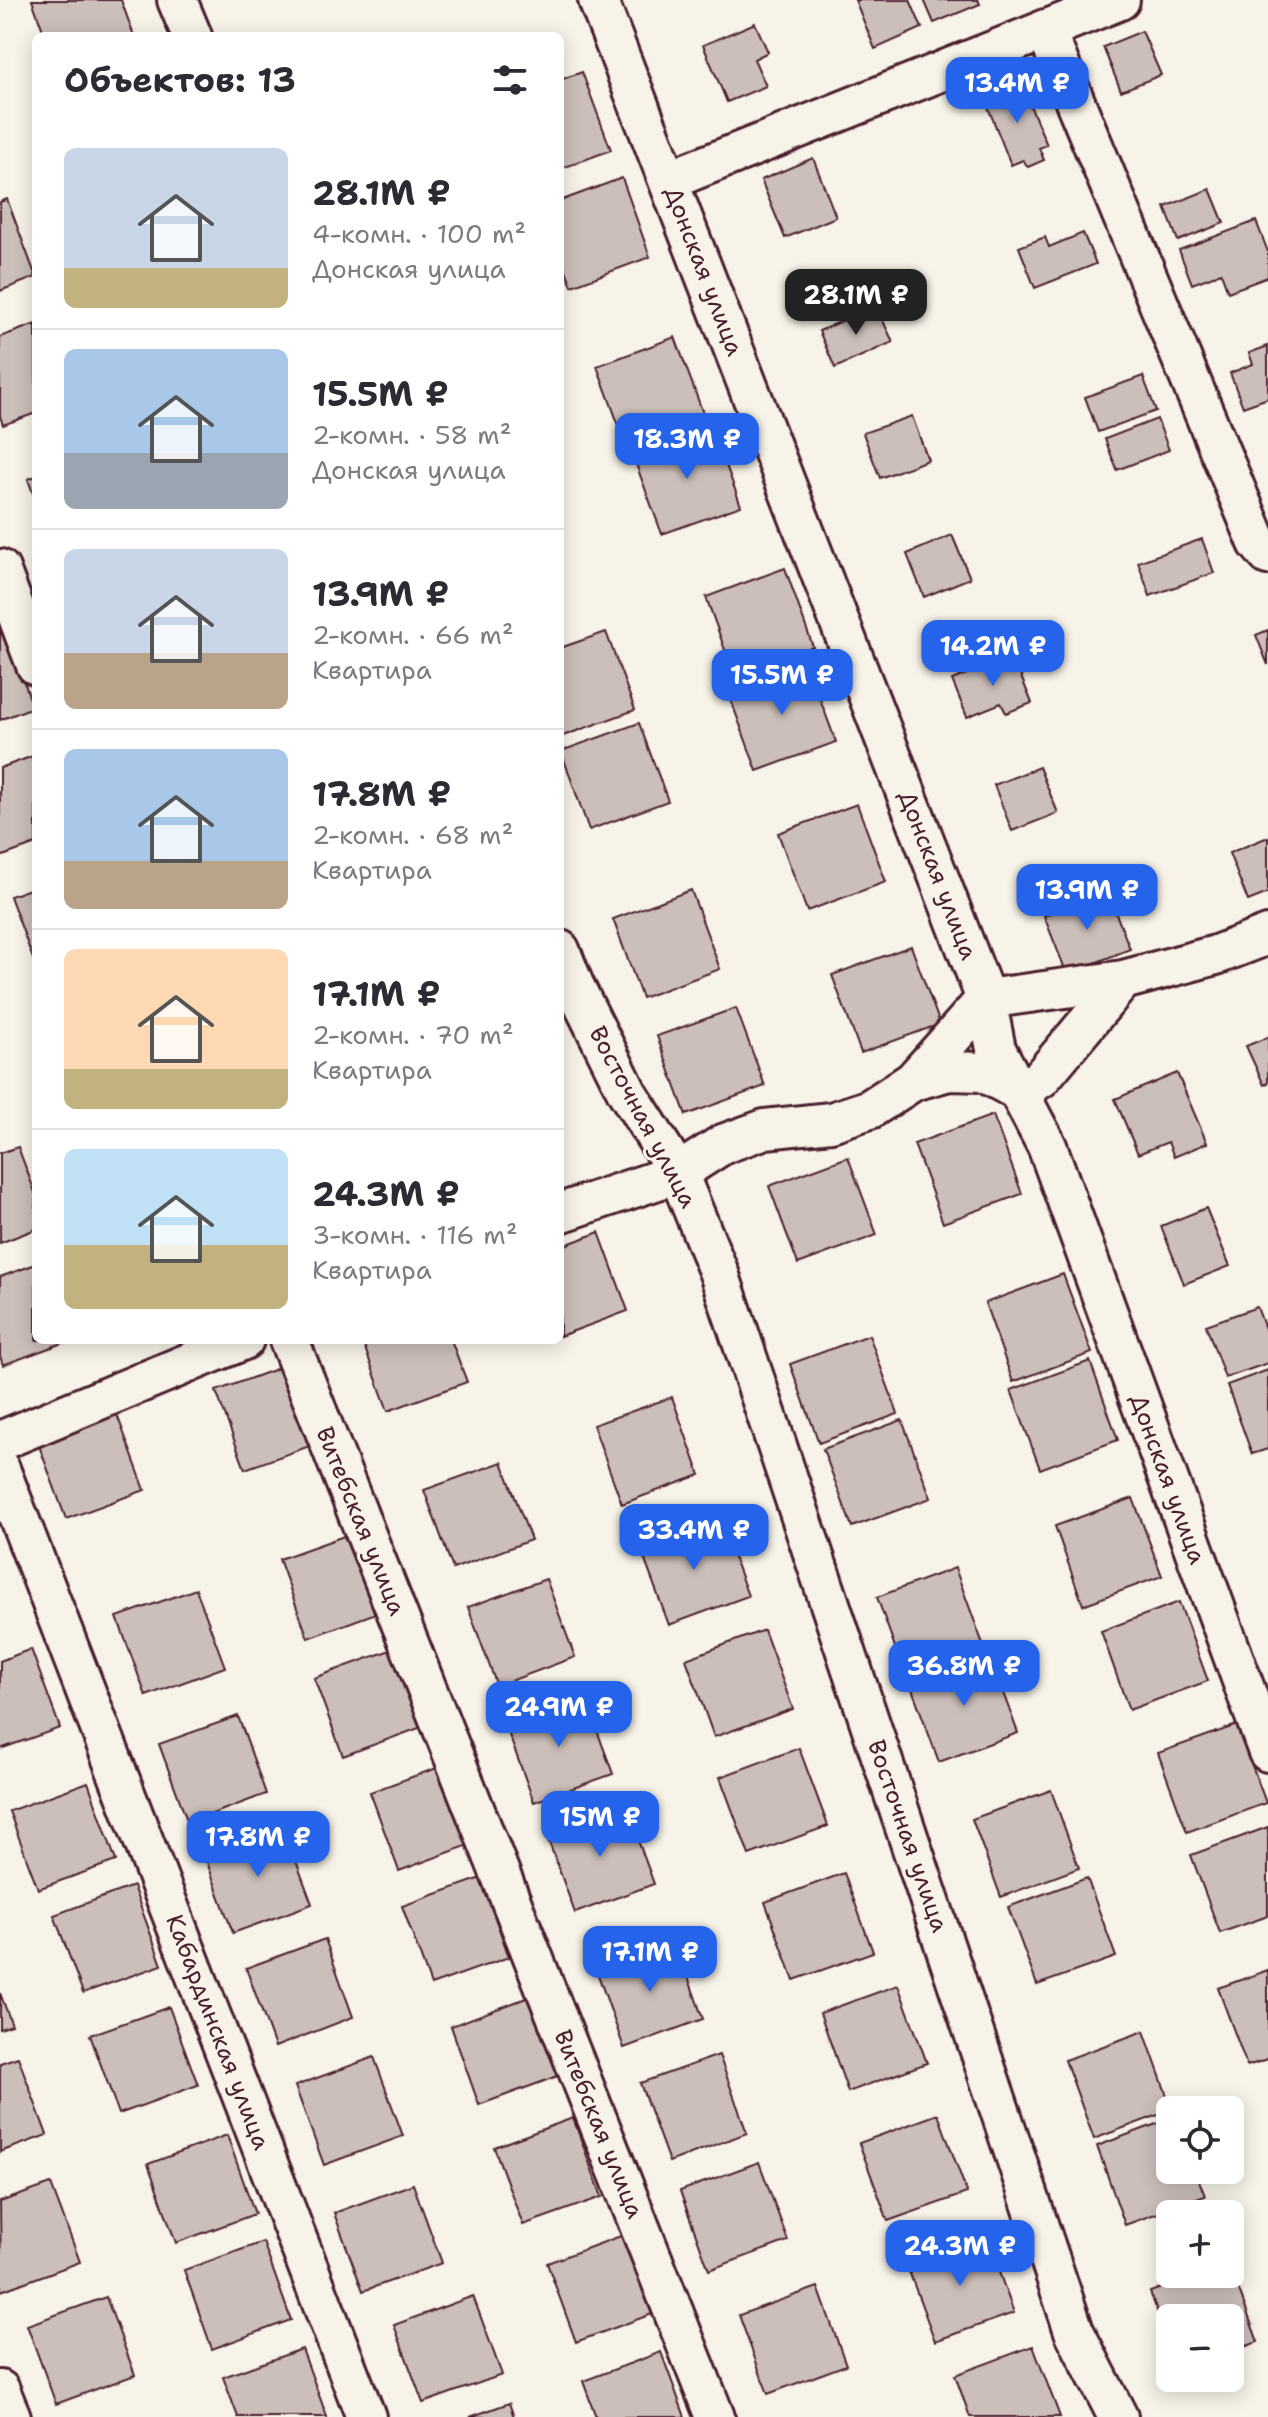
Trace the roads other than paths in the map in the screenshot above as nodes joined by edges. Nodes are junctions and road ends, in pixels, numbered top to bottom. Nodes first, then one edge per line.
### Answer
1 (177, 0) edge
2 (598, 0) edge
3 (1120, 0) edge
4 (1045, 29) junction
5 (190, 32) edge
6 (669, 180) junction
7 (1268, 555) edge
8 (0, 569) edge
9 (32, 654) edge
10 (1268, 935) edge
11 (564, 960) edge
12 (1123, 980) junction
13 (986, 999) junction
14 (913, 1081) junction
15 (1020, 1092) junction
16 (678, 1173) junction
17 (564, 1212) edge
18 (234, 1344) edge
19 (291, 1344) edge
20 (0, 1441) edge
21 (0, 1469) edge
22 (1268, 1665) edge
23 (1247, 1699) junction
24 (1268, 1752) edge
25 (0, 2390) edge
26 (11, 2417) edge
27 (366, 2417) edge
28 (715, 2417) edge
29 (1118, 2417) edge

1 - 5 street
2 - 6 street, Донская улица
3 - 4 street
4 - 6 street
4 - 7 street
6 - 13 street, Донская улица
8 - 9 street
10 - 12 street
11 - 16 street, Восточная улица
12 - 13 street
12 - 15 street
13 - 14 street
13 - 15 street, Донская улица
14 - 15 street
14 - 16 street
15 - 23 street, Донская улица
16 - 17 street
16 - 29 street, Восточная улица
18 - 20 street
19 - 28 street, Витебская улица
21 - 27 street, Кабардинская улица
22 - 23 street
23 - 24 street, Донская улица
25 - 26 street

